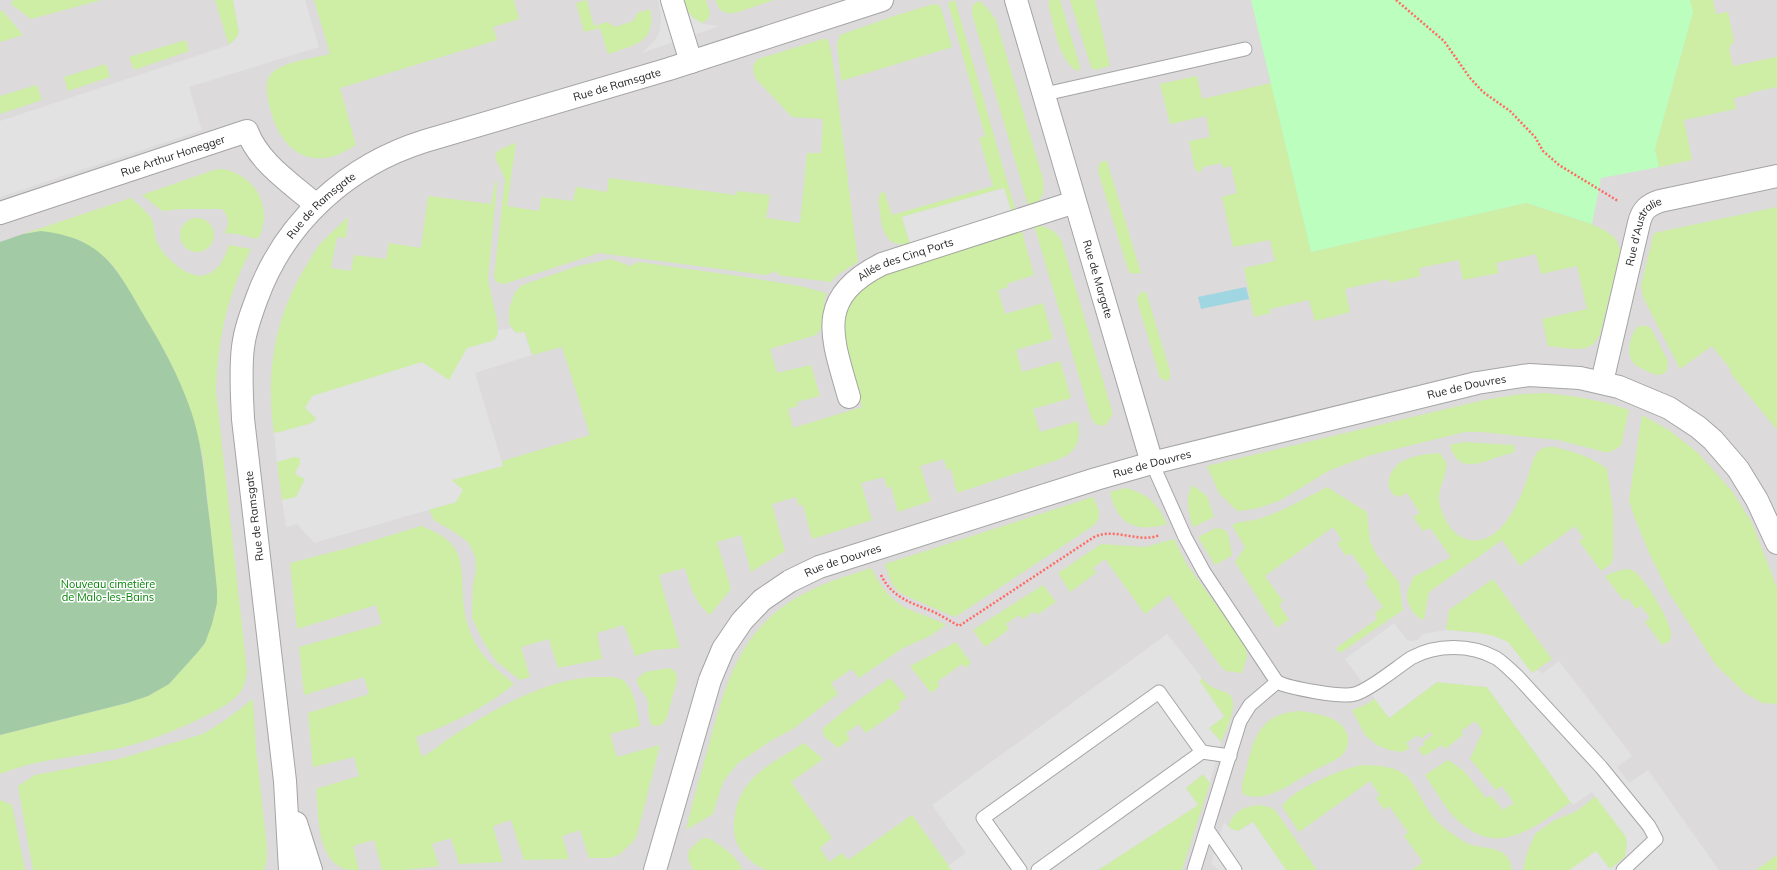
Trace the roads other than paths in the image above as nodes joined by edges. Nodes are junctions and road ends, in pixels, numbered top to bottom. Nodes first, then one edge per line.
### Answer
1 (672, 0) edge
2 (882, 0) edge
3 (1016, 0) edge
4 (1245, 49) dead end
5 (690, 62) junction
6 (1045, 94) junction
7 (1777, 176) edge
8 (1076, 202) junction
9 (316, 205) junction
10 (0, 213) edge
11 (1602, 382) junction
12 (849, 396) dead end
13 (1152, 463) junction
14 (1777, 543) edge
15 (1278, 682) junction
16 (1202, 752) junction
17 (1230, 756) junction
18 (285, 781) junction
19 (1207, 829) junction
20 (290, 870) edge
21 (311, 870) edge
22 (655, 870) edge
23 (1020, 870) edge
24 (1038, 870) edge
25 (1194, 870) edge
26 (1235, 870) edge
27 (1623, 870) edge

1 - 5 street
2 - 5 street, Rue de Ramsgate
3 - 6 street, Rue de Margate
4 - 6 lane
5 - 9 street, Rue de Ramsgate
6 - 8 street, Rue de Margate
7 - 11 street, Rue d'Australie
8 - 12 street, Allée des Cinq Ports
8 - 13 street, Rue de Margate
9 - 10 street, Rue Arthur Honegger
9 - 18 street, Rue de Ramsgate
11 - 13 street, Rue de Douvres
11 - 14 street, Rue de Douvres
13 - 15 lane
13 - 22 street, Rue de Douvres
15 - 17 lane
15 - 27 lane
16 - 17 lane
16 - 23 lane
16 - 24 lane
17 - 19 lane
18 - 20 street, Rue de Ramsgate
18 - 21 street, Rue de Ramsgate
19 - 25 lane
19 - 26 lane

